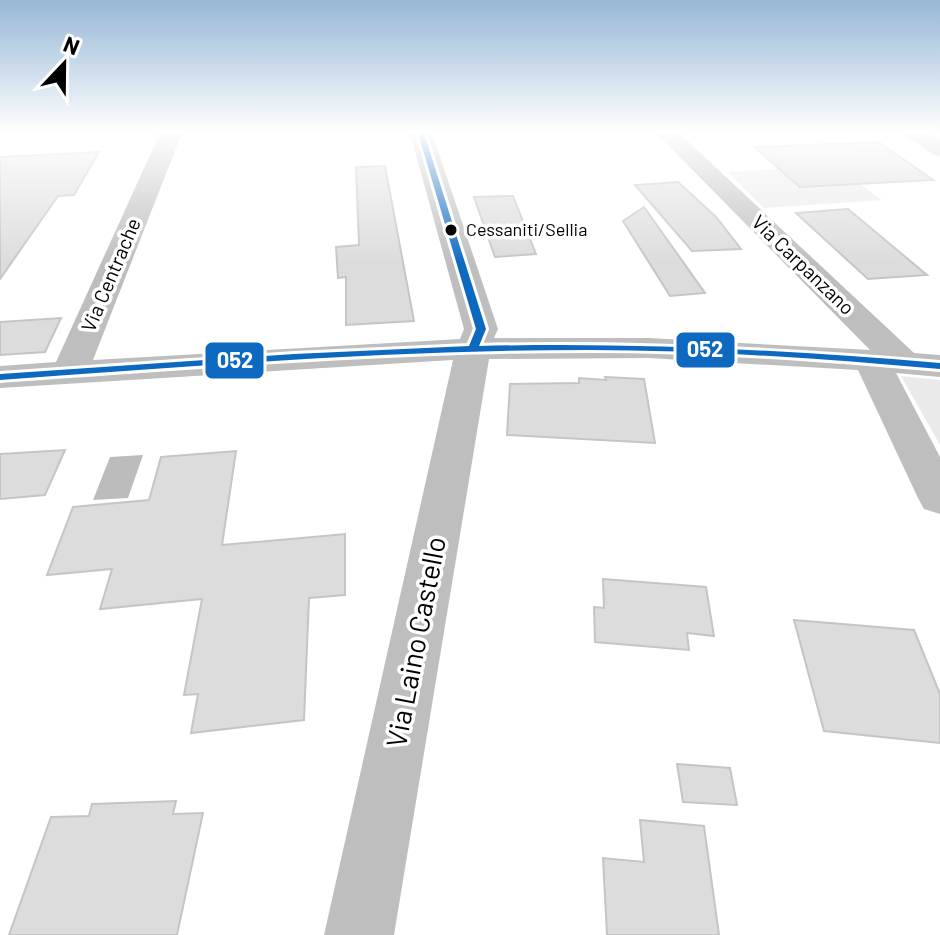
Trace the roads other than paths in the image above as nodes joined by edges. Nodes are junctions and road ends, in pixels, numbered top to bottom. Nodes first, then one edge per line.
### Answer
1 (153, 177) edge
2 (434, 177) edge
3 (709, 177) edge
4 (473, 349) junction
5 (888, 362) junction
6 (940, 366) edge
7 (70, 372) junction
8 (0, 377) edge
9 (940, 498) edge
10 (359, 935) edge

1 - 7 street, Via Centrache
2 - 4 street, Via Laino Castello
3 - 5 street, Via Carpanzano
4 - 5 street
4 - 7 street
4 - 10 street, Via Laino Castello
5 - 6 street
5 - 9 street, Via Carpanzano
7 - 8 street

